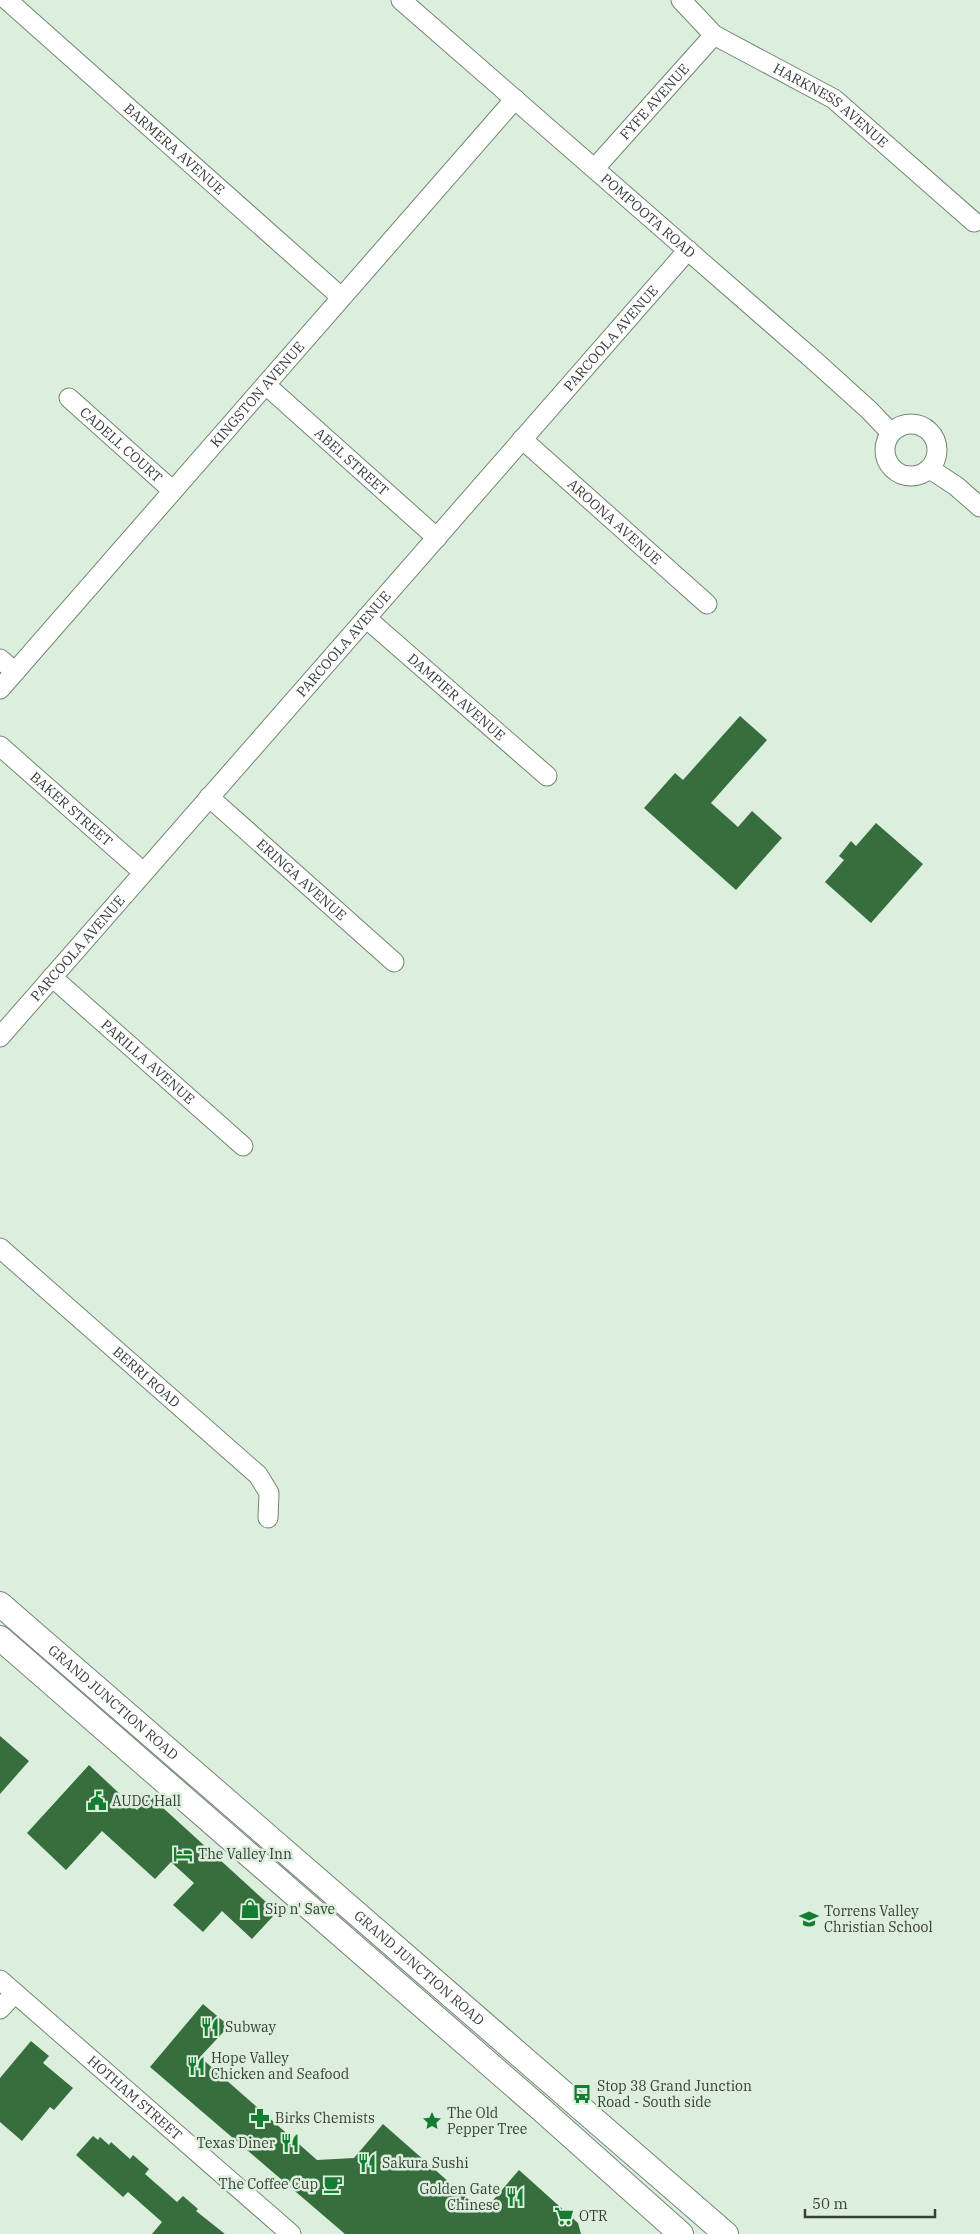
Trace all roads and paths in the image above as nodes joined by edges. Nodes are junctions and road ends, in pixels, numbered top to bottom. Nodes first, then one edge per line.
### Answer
1 (7, 0) edge
2 (401, 0) edge
3 (680, 0) edge
4 (714, 35) junction
5 (515, 100) junction
6 (595, 168) junction
7 (974, 222) dead end
8 (688, 250) junction
9 (341, 297) junction
10 (266, 385) junction
11 (69, 398) dead end
12 (891, 433) junction
13 (522, 439) junction
14 (930, 469) junction
15 (173, 491) junction
16 (980, 507) edge
17 (437, 538) junction
18 (707, 604) dead end
19 (366, 618) junction
20 (0, 659) edge
21 (15, 672) junction
22 (0, 689) edge
23 (0, 746) edge
24 (547, 776) dead end
25 (209, 797) junction
26 (143, 872) junction
27 (394, 962) dead end
28 (52, 977) junction
29 (0, 1036) edge
30 (243, 1146) dead end
31 (0, 1248) edge
32 (268, 1518) dead end
33 (0, 1604) edge
34 (0, 1638) edge
35 (213, 1787) junction
36 (194, 1808) junction
37 (360, 1915) junction
38 (374, 1964) junction
39 (0, 1980) edge
40 (447, 1991) junction
41 (15, 1992) junction
42 (413, 1998) junction
43 (0, 2009) edge
44 (498, 2035) junction
45 (542, 2110) junction
46 (291, 2234) edge
47 (681, 2234) edge
48 (726, 2234) edge

1 - 9 street, BARMERA AVENUE
2 - 5 street, POMPOOTA ROAD
3 - 4 street, HARKNESS AVENUE
4 - 6 street, FYFE AVENUE
4 - 7 street, HARKNESS AVENUE
5 - 6 street, POMPOOTA ROAD
5 - 9 street, KINGSTON AVENUE
6 - 8 street, POMPOOTA ROAD
8 - 12 street, POMPOOTA ROAD
8 - 13 street, PARCOOLA AVENUE
9 - 10 street, KINGSTON AVENUE
10 - 15 street, KINGSTON AVENUE
10 - 17 street, ABEL STREET
11 - 15 street, CADELL COURT
12 - 14 street
12 - 14 street
13 - 17 street, PARCOOLA AVENUE
13 - 18 street, AROONA AVENUE
14 - 16 street
15 - 21 street, KINGSTON AVENUE
17 - 19 street, PARCOOLA AVENUE
19 - 24 street, DAMPIER AVENUE
19 - 25 street, PARCOOLA AVENUE
20 - 21 street
21 - 22 street, KINGSTON AVENUE
23 - 26 street, BAKER STREET
25 - 26 street, PARCOOLA AVENUE
25 - 27 street, ERINGA AVENUE
26 - 28 street, PARCOOLA AVENUE
28 - 29 street, PARCOOLA AVENUE
28 - 30 street, PARILLA AVENUE
31 - 32 street, BERRI ROAD
33 - 35 main road, GRAND JUNCTION ROAD
34 - 36 main road, GRAND JUNCTION ROAD
35 - 36 main road
35 - 37 main road, GRAND JUNCTION ROAD
36 - 38 main road, GRAND JUNCTION ROAD
37 - 38 main road
37 - 40 main road, GRAND JUNCTION ROAD
38 - 42 main road, GRAND JUNCTION ROAD
39 - 41 street, HOTHAM STREET
40 - 42 main road
40 - 44 main road, GRAND JUNCTION ROAD
41 - 43 street
41 - 46 street, HOTHAM STREET
42 - 45 main road, GRAND JUNCTION ROAD
44 - 45 main road
44 - 48 main road, GRAND JUNCTION ROAD
45 - 47 main road, GRAND JUNCTION ROAD

